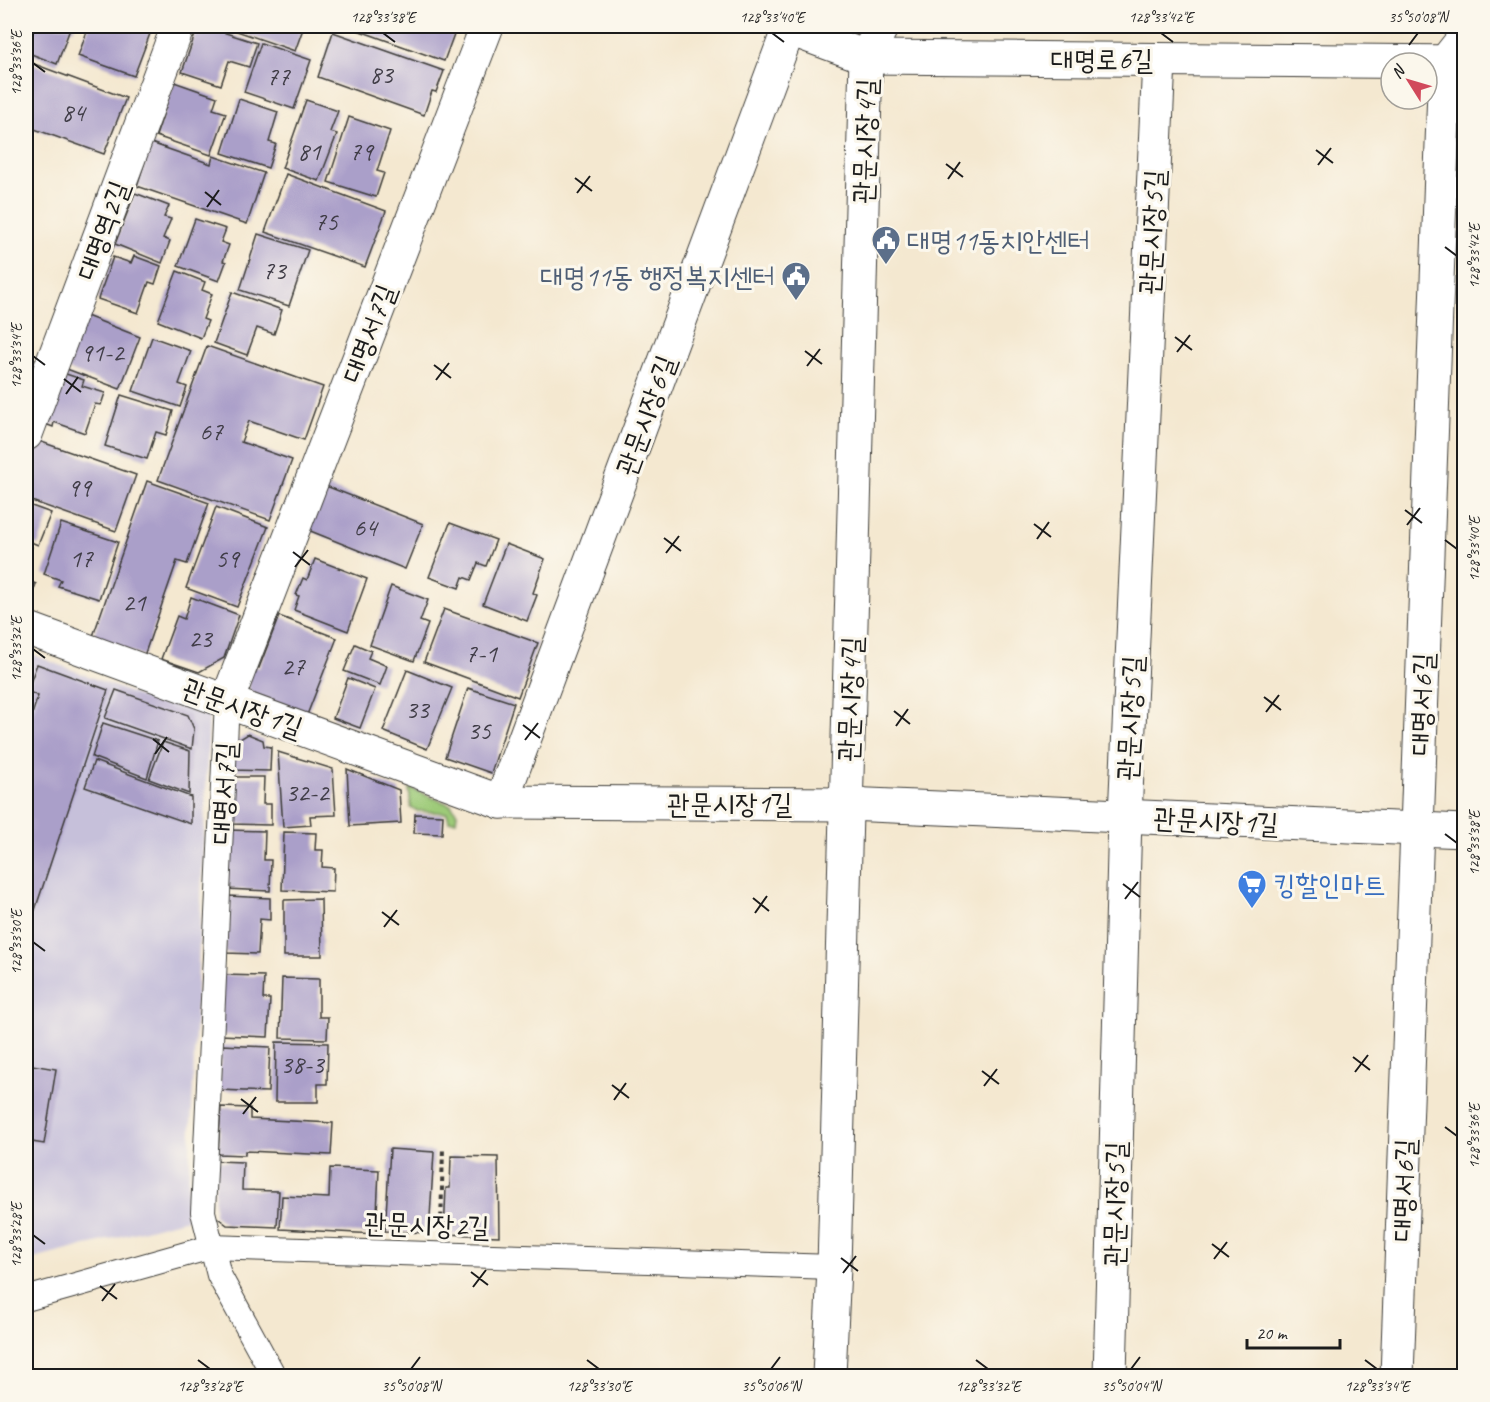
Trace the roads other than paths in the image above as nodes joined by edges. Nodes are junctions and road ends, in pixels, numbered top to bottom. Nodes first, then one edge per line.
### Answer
1 (178, 26) edge
2 (487, 26) edge
3 (882, 26) edge
4 (785, 27) edge
5 (1458, 54) edge
6 (866, 57) junction
7 (1159, 60) junction
8 (26, 434) edge
9 (26, 628) edge
10 (227, 701) junction
11 (501, 802) junction
12 (847, 804) junction
13 (1125, 816) junction
14 (1417, 828) junction
15 (1464, 831) edge
16 (212, 1247) junction
17 (834, 1267) junction
18 (26, 1299) edge
19 (273, 1377) edge
20 (829, 1377) edge
21 (1110, 1377) edge
22 (1396, 1377) edge

1 - 8 street, 대명역2길
2 - 10 street, 대명서7길
3 - 6 street, 관문시장4길
4 - 6 street, 대명로6길
4 - 11 street, 관문시장6길
5 - 7 street, 대명로6길
5 - 14 street, 대명서6길
6 - 7 street, 대명로6길
6 - 12 street, 관문시장4길
7 - 13 street, 관문시장5길
9 - 10 street, 관문시장1길
10 - 11 street, 관문시장1길
10 - 16 street, 대명서7길
11 - 12 street, 관문시장1길
12 - 13 street, 관문시장1길
12 - 17 street, 관문시장4길
13 - 14 street, 관문시장1길
13 - 21 street, 관문시장5길
14 - 15 street, 관문시장1길
14 - 22 street, 대명서6길
16 - 17 street, 관문시장2길
16 - 18 street, 관문시장2길
16 - 19 street, 대명서7길
17 - 20 street, 관문시장4길

